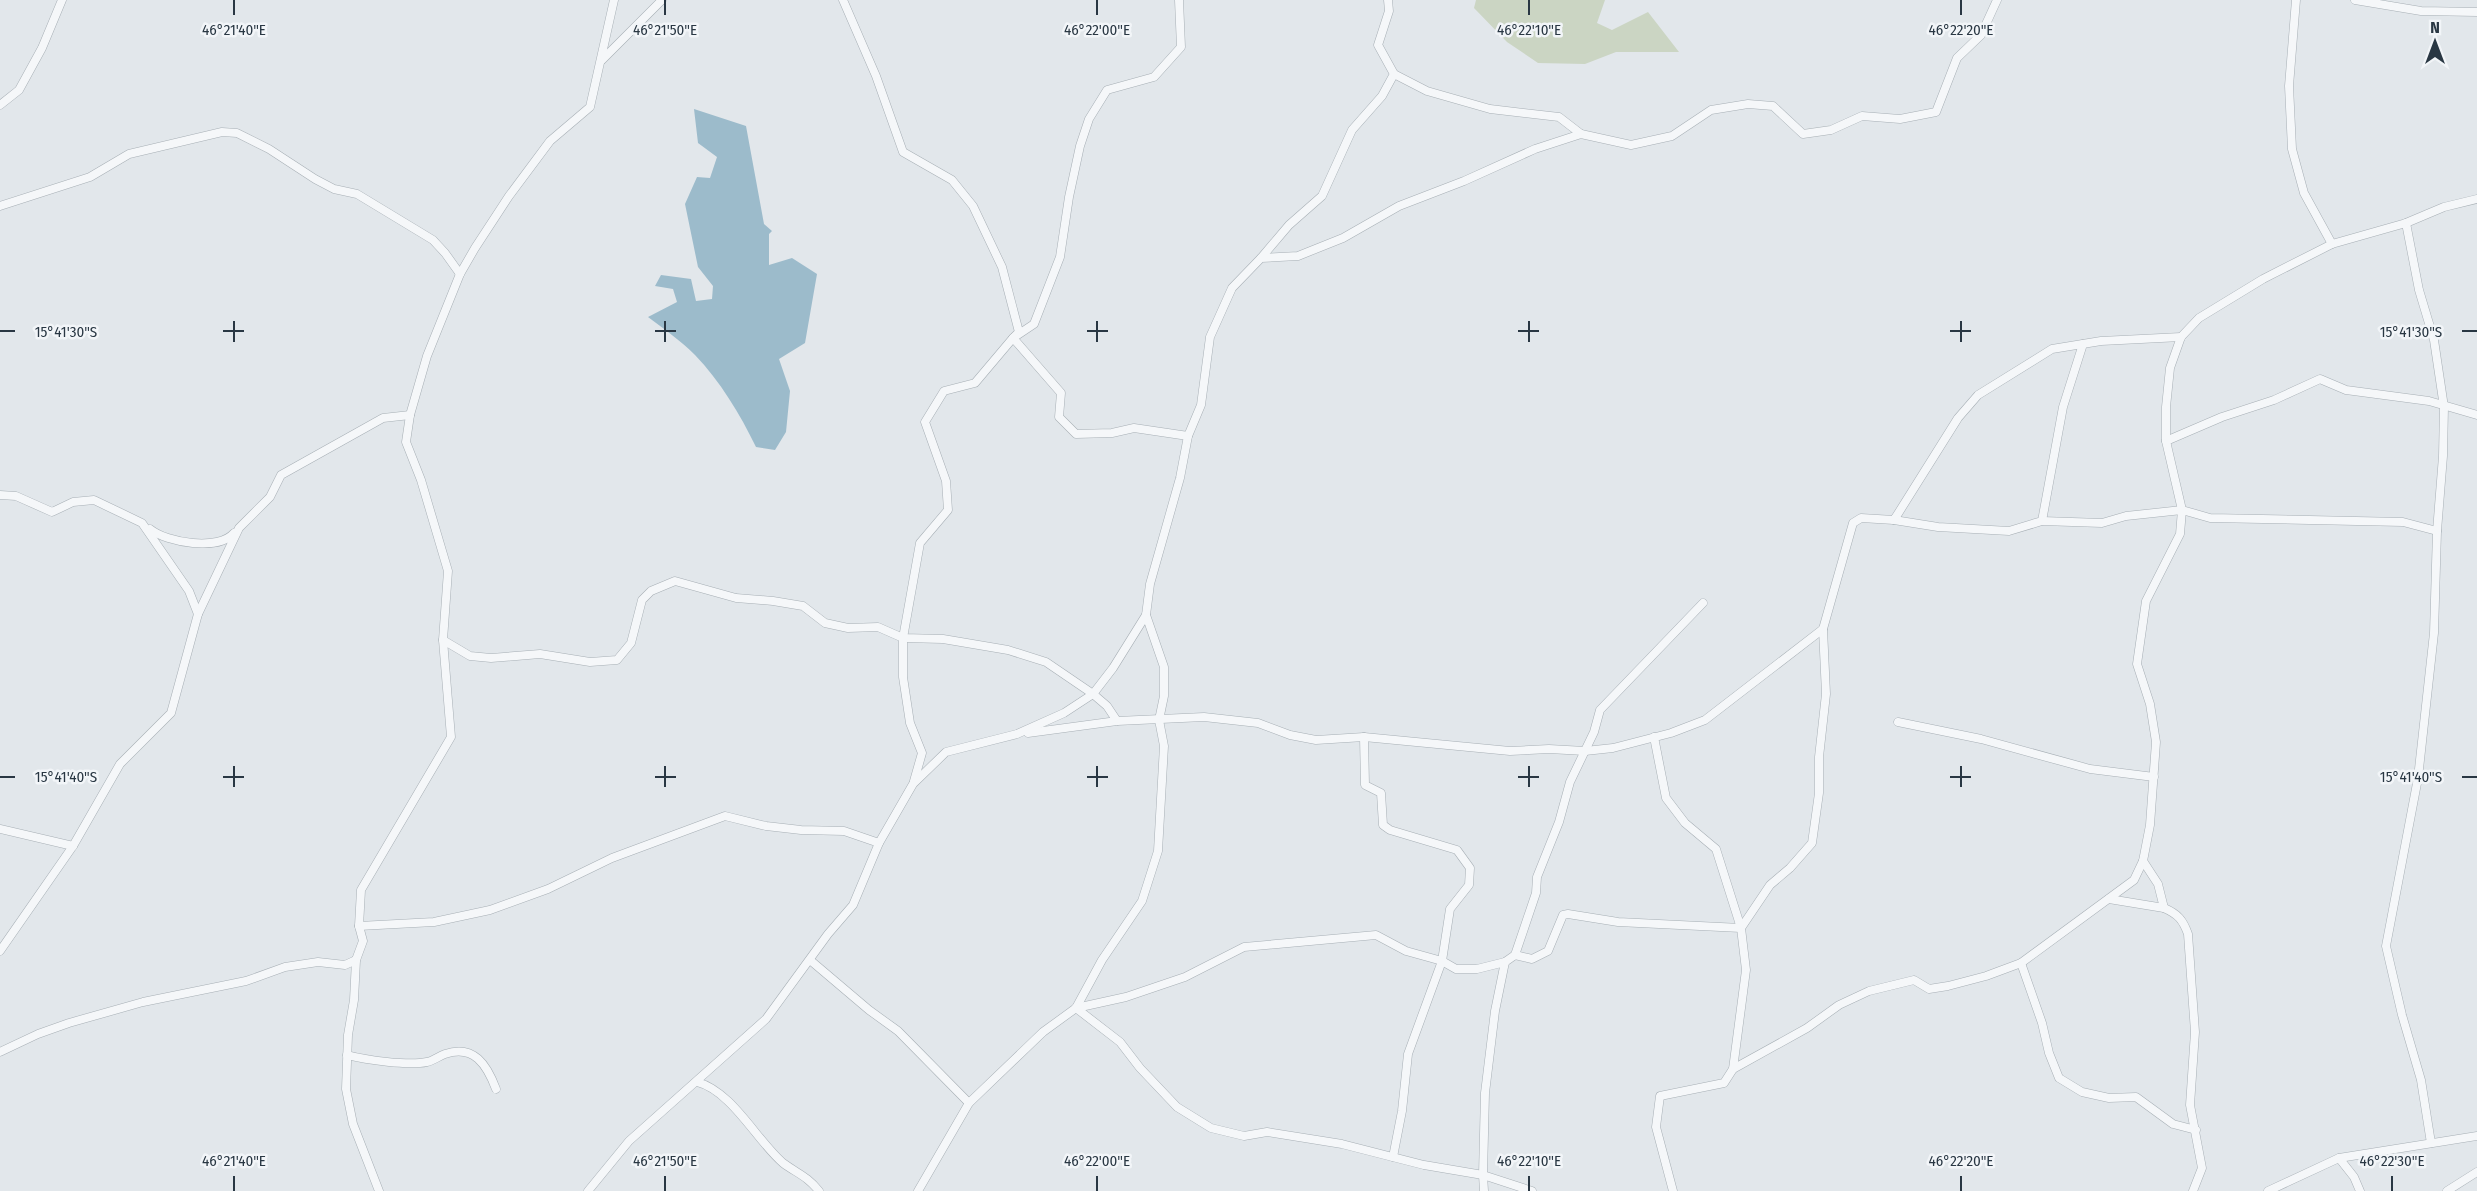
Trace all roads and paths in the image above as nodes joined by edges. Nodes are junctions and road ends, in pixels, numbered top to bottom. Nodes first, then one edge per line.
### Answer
1 (62, 0) edge
2 (614, 0) edge
3 (662, 0) edge
4 (843, 0) edge
5 (1179, 0) edge
6 (1388, 0) edge
7 (1997, 0) edge
8 (2296, 0) edge
9 (2355, 0) edge
10 (2477, 12) edge
11 (601, 61) junction
12 (1394, 74) junction
13 (0, 105) edge
14 (1581, 134) junction
15 (2477, 199) edge
16 (0, 206) edge
17 (2406, 223) junction
18 (2332, 244) junction
19 (1261, 258) junction
20 (460, 274) junction
21 (2181, 337) junction
22 (1013, 338) junction
23 (2083, 344) junction
24 (2444, 407) junction
25 (410, 415) junction
26 (2477, 415) edge
27 (1188, 436) junction
28 (2166, 441) junction
29 (0, 495) edge
30 (2182, 510) junction
31 (1894, 520) junction
32 (2042, 521) junction
33 (142, 523) junction
34 (239, 528) junction
35 (2437, 531) junction
36 (1703, 603) dead end
37 (198, 614) junction
38 (1146, 615) junction
39 (1823, 629) junction
40 (903, 638) junction
41 (443, 639) junction
42 (1093, 694) junction
43 (1159, 720) junction
44 (1117, 721) junction
45 (1898, 722) dead end
46 (1017, 734) junction
47 (1364, 737) junction
48 (1654, 737) junction
49 (1585, 751) junction
50 (2154, 777) junction
51 (913, 784) junction
52 (0, 829) edge
53 (879, 843) junction
54 (73, 846) junction
55 (2143, 861) junction
56 (2109, 899) junction
57 (2164, 908) junction
58 (359, 926) junction
59 (1741, 927) junction
60 (0, 951) edge
61 (1515, 955) junction
62 (356, 960) junction
63 (810, 960) junction
64 (1442, 961) junction
65 (1505, 963) junction
66 (2021, 963) junction
67 (1076, 1008) junction
68 (0, 1052) edge
69 (348, 1055) junction
70 (1732, 1069) junction
71 (697, 1082) junction
72 (496, 1089) dead end
73 (969, 1103) junction
74 (2196, 1130) junction
75 (2477, 1136) edge
76 (2431, 1143) junction
77 (1393, 1157) junction
78 (2339, 1158) junction
79 (2477, 1172) edge
80 (1483, 1175) junction
81 (379, 1191) edge
82 (588, 1191) edge
83 (819, 1191) edge
84 (918, 1191) edge
85 (1484, 1191) edge
86 (1532, 1191) edge
87 (1673, 1191) edge
88 (2193, 1191) edge
89 (2268, 1191) edge
90 (2360, 1191) edge
91 (2447, 1191) edge

1 - 13 street
2 - 11 street
3 - 11 street
4 - 22 street
5 - 22 street
6 - 12 street
7 - 14 street
8 - 18 street
9 - 10 street
11 - 20 street
12 - 14 street
12 - 19 street
14 - 19 street
15 - 17 street
16 - 20 street
17 - 18 street
17 - 24 street
18 - 21 street
19 - 27 street
20 - 25 street
21 - 23 street
21 - 28 street
22 - 27 street
22 - 40 street
23 - 31 street
23 - 32 street
24 - 26 street
24 - 28 street
24 - 35 street
25 - 34 street
25 - 41 street
27 - 38 street
28 - 30 street
29 - 33 street
30 - 32 street
30 - 35 street
30 - 50 street
31 - 32 street
31 - 39 street
33 - 34 street
33 - 37 street
34 - 37 street
35 - 76 street
36 - 49 street
37 - 54 street
38 - 42 street
38 - 43 street
39 - 48 street
39 - 59 street
40 - 41 street
40 - 42 street
40 - 51 street
41 - 58 street
42 - 44 street
42 - 46 street
43 - 44 street
43 - 47 street
43 - 67 street
44 - 46 street
45 - 50 street
46 - 51 street
47 - 49 street
47 - 64 street
48 - 49 street
48 - 59 street
49 - 61 street
50 - 55 street
51 - 53 street
52 - 54 street
53 - 58 street
53 - 63 street
54 - 60 street
55 - 56 street
55 - 57 street
56 - 57 street
56 - 66 street
57 - 74 street
58 - 62 street
59 - 61 street
59 - 70 street
61 - 65 street
62 - 68 street
62 - 69 street
63 - 71 street
63 - 73 street
64 - 65 street
64 - 67 street
64 - 77 street
65 - 80 street
66 - 70 street
66 - 74 street
67 - 73 street
67 - 77 street
69 - 72 street
69 - 81 street
70 - 87 street
71 - 82 street
71 - 83 street
73 - 84 street
74 - 88 street
75 - 76 street
76 - 78 street
77 - 80 street
78 - 89 street
78 - 90 street
79 - 91 street
80 - 85 street
80 - 86 street

